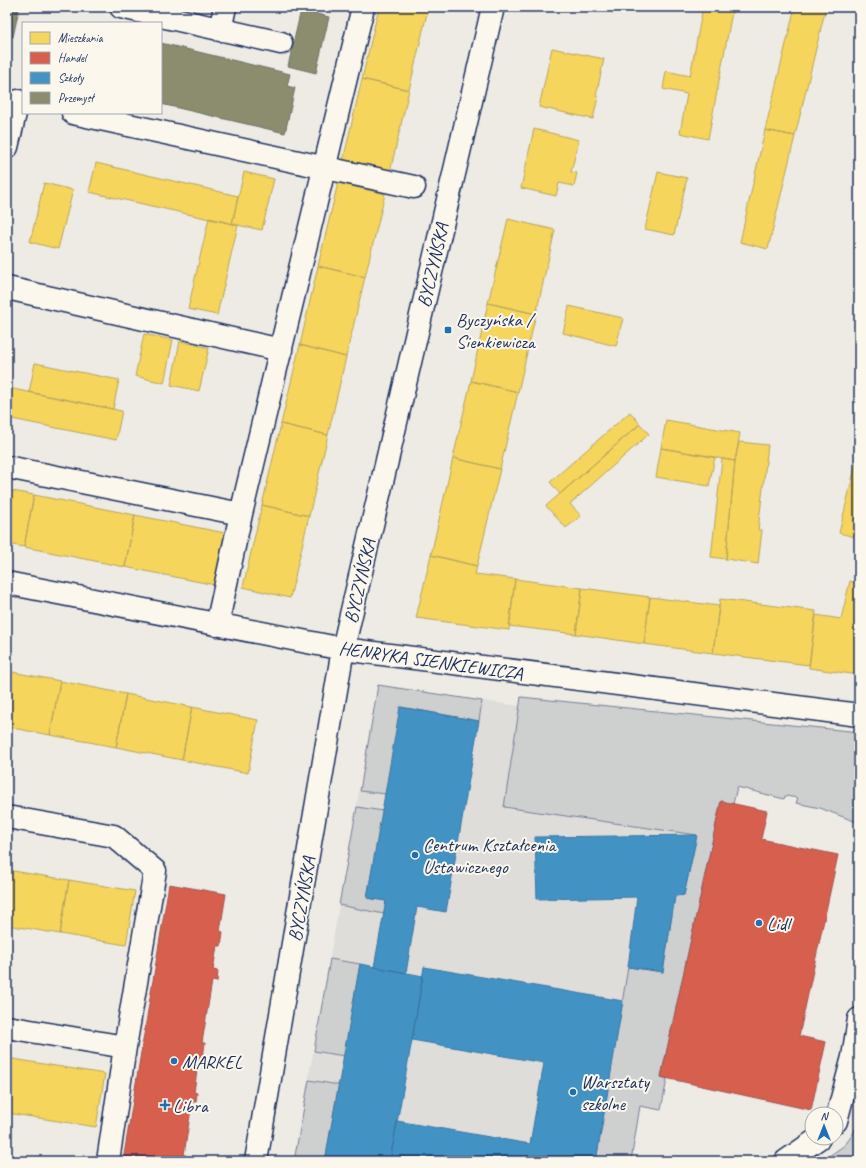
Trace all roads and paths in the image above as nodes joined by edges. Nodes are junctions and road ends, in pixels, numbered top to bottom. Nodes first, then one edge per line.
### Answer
1 (121, 7) edge
2 (225, 7) edge
3 (363, 7) edge
4 (493, 7) edge
5 (220, 30) junction
6 (281, 43) dead end
7 (16, 100) edge
8 (78, 114) edge
9 (7, 147) edge
10 (324, 167) junction
11 (414, 187) dead end
12 (7, 288) edge
13 (281, 350) junction
14 (7, 467) edge
15 (241, 514) junction
16 (7, 583) edge
17 (217, 624) junction
18 (343, 649) junction
19 (859, 715) edge
20 (7, 816) edge
21 (859, 1019) edge
22 (7, 1027) edge
23 (126, 1047) junction
24 (840, 1106) edge
25 (808, 1146) edge
26 (108, 1161) edge
27 (256, 1161) edge
28 (786, 1161) edge

1 - 5 street
2 - 5 street
3 - 10 street
4 - 18 street, BYCZYŃSKA
5 - 6 street
7 - 9 street
8 - 10 street
10 - 11 street
10 - 13 street
12 - 13 street
13 - 15 street
14 - 15 street
15 - 17 street
16 - 17 street, HENRYKA SIENKIEWICZA
17 - 18 street, HENRYKA SIENKIEWICZA
18 - 19 street, HENRYKA SIENKIEWICZA
18 - 27 street, BYCZYŃSKA
20 - 23 street
21 - 24 street
22 - 23 street
23 - 26 street
25 - 28 street

